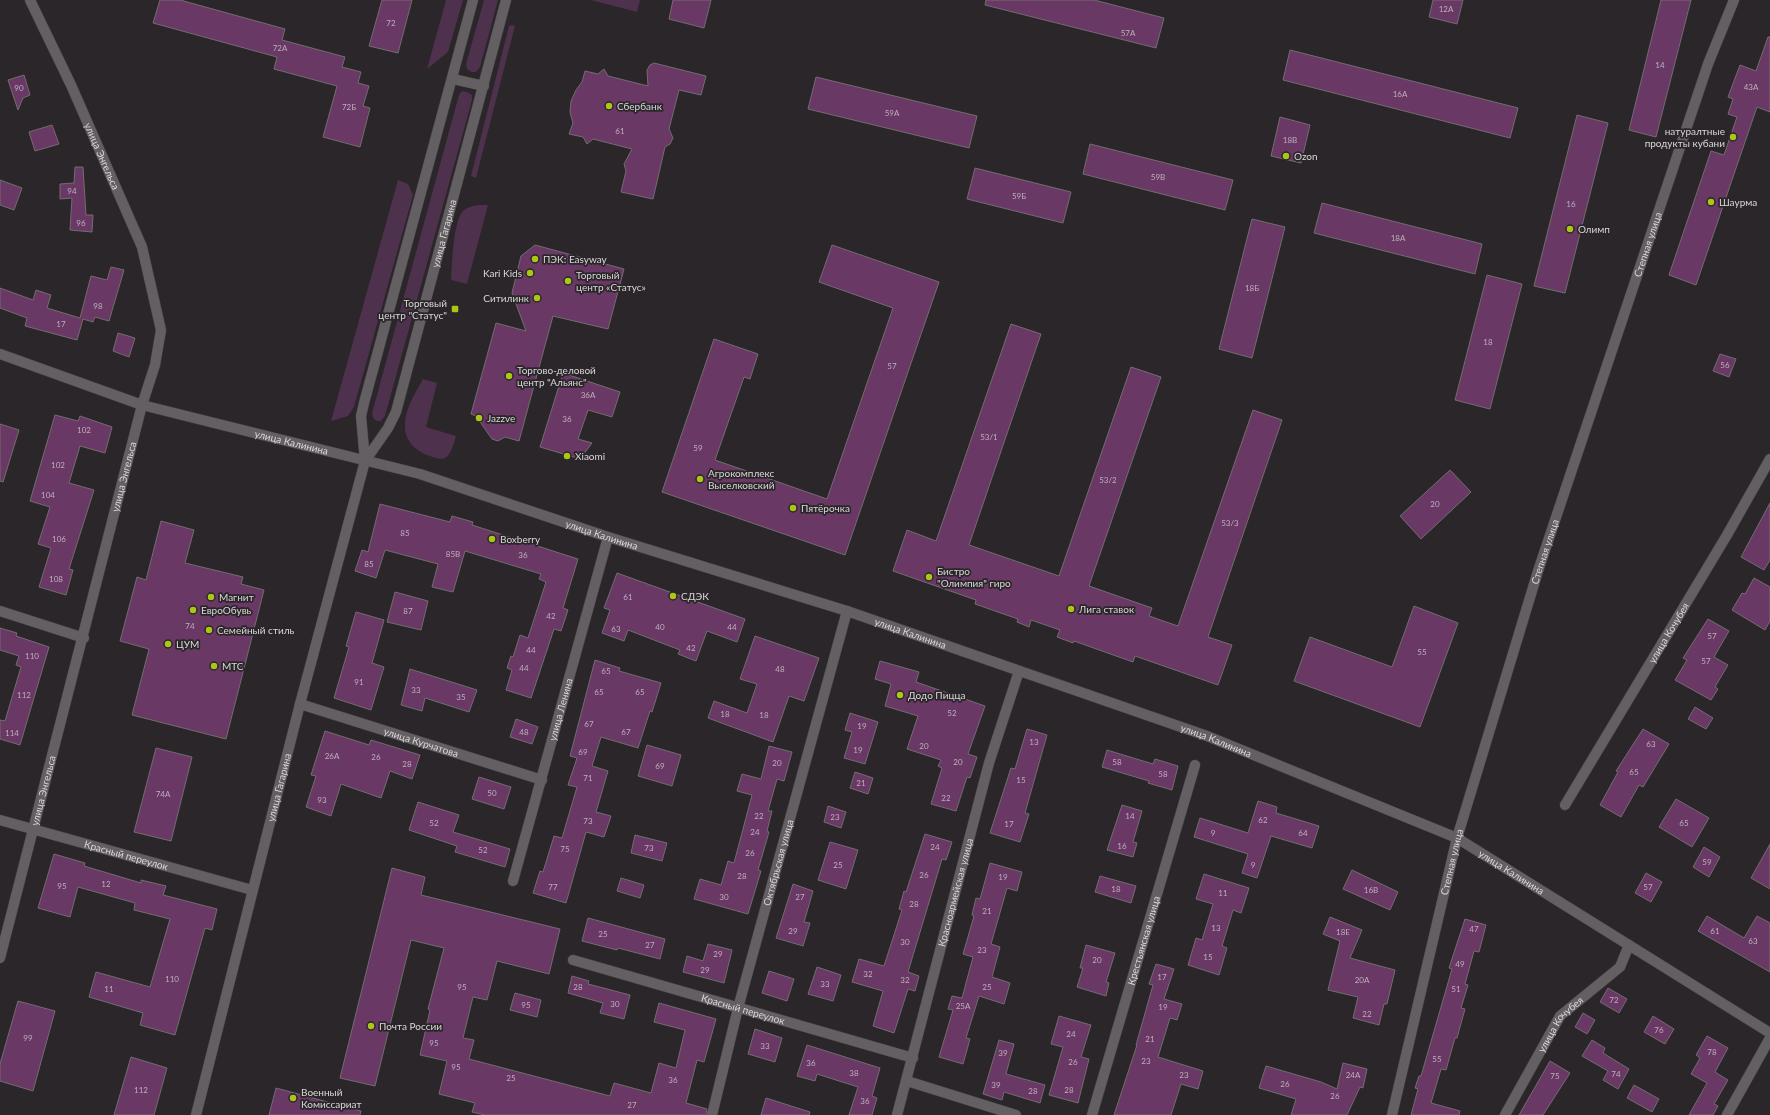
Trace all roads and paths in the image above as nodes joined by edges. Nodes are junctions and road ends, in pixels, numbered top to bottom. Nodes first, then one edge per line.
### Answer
1 (474, 0) edge
2 (506, 0) edge
3 (1734, 0) edge
4 (34, 3) edge
5 (453, 79) junction
6 (484, 86) junction
7 (0, 354) edge
8 (142, 405) junction
9 (1770, 459) edge
10 (365, 460) junction
11 (608, 537) junction
12 (0, 611) edge
13 (847, 611) junction
14 (84, 638) junction
15 (1019, 671) junction
16 (300, 704) junction
17 (1195, 765) dead end
18 (542, 780) junction
19 (1565, 805) dead end
20 (0, 820) edge
21 (33, 829) junction
22 (1457, 838) junction
23 (513, 882) dead end
24 (252, 890) junction
25 (1629, 945) junction
26 (0, 958) edge
27 (573, 960) dead end
28 (738, 1008) junction
29 (1770, 1033) edge
30 (1770, 1038) edge
31 (913, 1058) junction
32 (906, 1081) junction
33 (196, 1115) edge
34 (712, 1115) edge
35 (897, 1115) edge
36 (1016, 1115) edge
37 (1092, 1115) edge
38 (1392, 1115) edge
39 (1505, 1115) edge
40 (1727, 1115) edge

1 - 5 street, улица Гагарина
2 - 6 street, улица Гагарина
3 - 22 street, Степная улица
4 - 8 street, улица Энгельса
5 - 6 street
5 - 10 street, улица Гагарина
6 - 10 street, улица Гагарина
7 - 8 street, улица Калинина
8 - 10 street, улица Калинина
8 - 14 street, улица Энгельса
9 - 19 street, улица Кочубея
10 - 11 street, улица Калинина
10 - 16 street, улица Гагарина
11 - 13 street, улица Калинина
11 - 18 street, улица Ленина
12 - 14 street
13 - 15 street, улица Калинина
13 - 28 street, Октябрьская улица
14 - 21 street, улица Энгельса
15 - 22 street, улица Калинина
15 - 31 street, Красноармейская улица
16 - 18 street, улица Курчатова
16 - 24 street, улица Гагарина
17 - 37 street, Крестьянская улица
18 - 23 street, улица Ленина
20 - 21 street, Красный переулок
21 - 24 street, Красный переулок
21 - 26 street, улица Энгельса
22 - 25 street, улица Калинина
22 - 38 street, Степная улица
24 - 33 street, улица Гагарина
25 - 29 street, улица Калинина
25 - 39 street, улица Кочубея
27 - 28 street, Красный переулок
28 - 31 street, Красный переулок
28 - 34 street, Октябрьская улица
30 - 40 street
31 - 32 street, Красноармейская улица
32 - 35 street, Красноармейская улица
32 - 36 street

